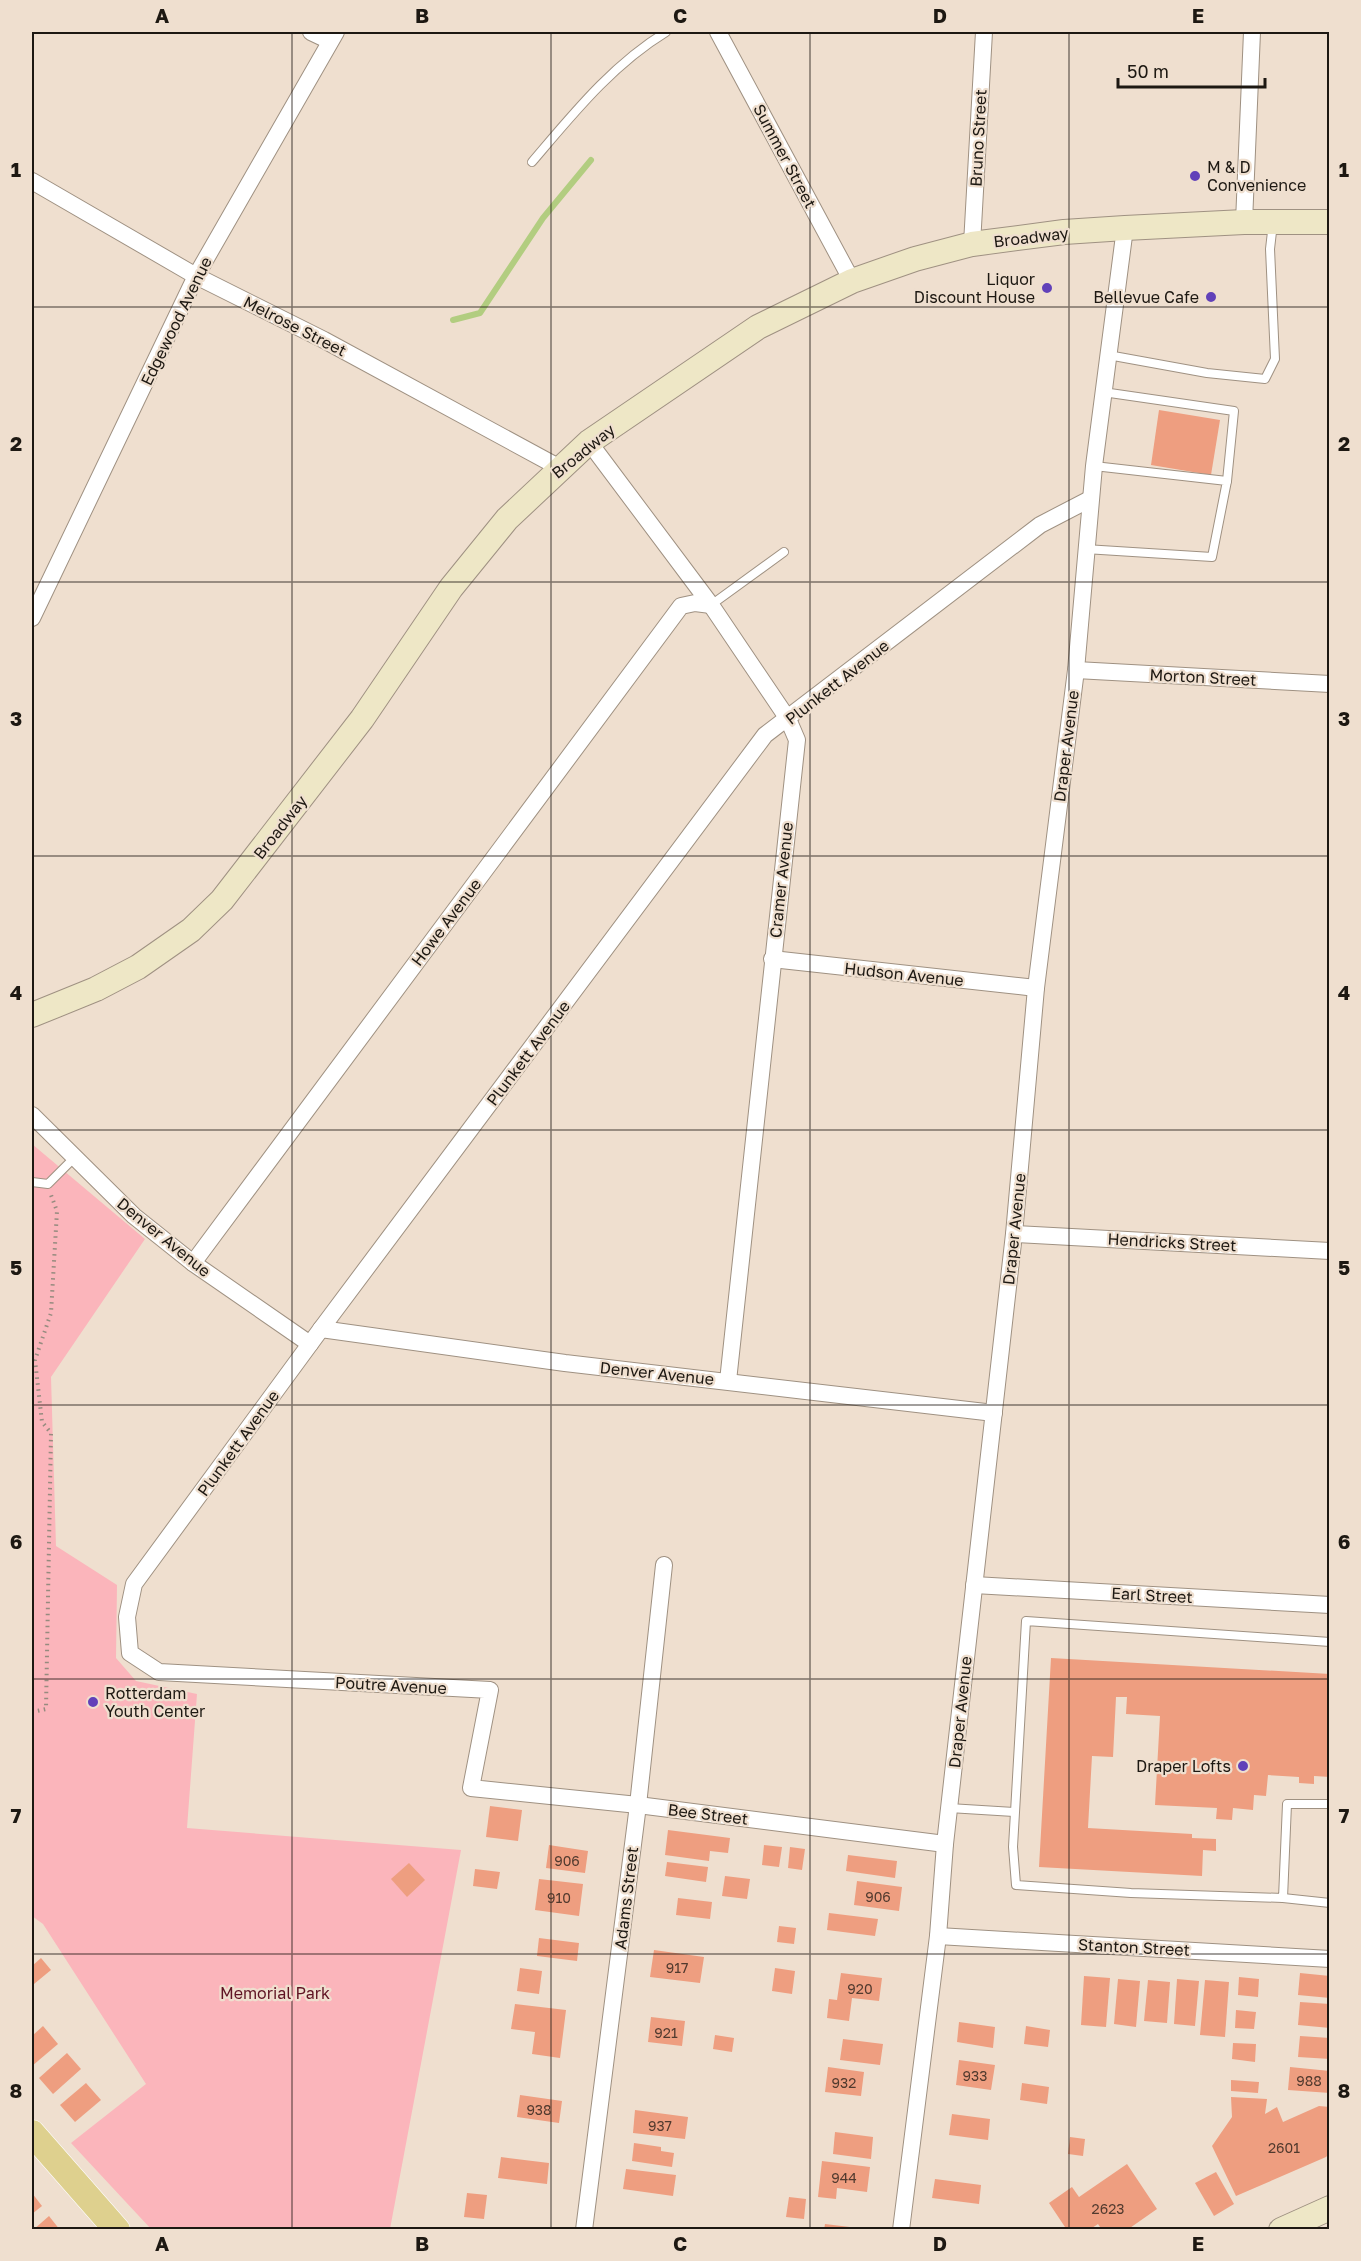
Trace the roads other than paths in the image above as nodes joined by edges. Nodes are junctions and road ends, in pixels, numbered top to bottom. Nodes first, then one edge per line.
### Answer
1 (311, 32) edge
2 (666, 32) edge
3 (718, 32) edge
4 (984, 32) edge
5 (1252, 32) edge
6 (333, 37) edge
7 (532, 162) dead end
8 (32, 181) edge
9 (1244, 222) junction
10 (1273, 222) junction
11 (1329, 222) edge
12 (1125, 228) junction
13 (972, 244) junction
14 (196, 276) junction
15 (852, 281) junction
16 (1108, 355) junction
17 (1103, 393) junction
18 (589, 442) junction
19 (1094, 466) junction
20 (560, 468) junction
21 (1227, 481) junction
22 (1090, 499) junction
23 (1085, 549) junction
24 (784, 552) dead end
25 (711, 605) junction
26 (32, 618) edge
27 (1076, 670) junction
28 (1329, 684) edge
29 (788, 719) junction
30 (772, 959) junction
31 (1035, 988) junction
32 (32, 1015) edge
33 (32, 1115) edge
34 (74, 1158) junction
35 (32, 1182) edge
36 (1014, 1234) junction
37 (1329, 1251) edge
38 (193, 1263) junction
39 (321, 1329) junction
40 (310, 1344) junction
41 (728, 1381) junction
42 (994, 1413) junction
43 (664, 1565) dead end
44 (974, 1585) junction
45 (1329, 1605) edge
46 (1329, 1642) edge
47 (192, 1673) joint
48 (471, 1788) joint
49 (1329, 1804) edge
50 (638, 1805) junction
51 (949, 1808) junction
52 (1014, 1812) junction
53 (945, 1844) junction
54 (1283, 1898) junction
55 (1329, 1903) edge
56 (938, 1936) junction
57 (1329, 1959) edge
58 (32, 2133) edge
59 (1329, 2208) edge
60 (1288, 2228) edge
61 (117, 2229) edge
62 (584, 2229) edge
63 (901, 2229) edge

1 - 6 street
2 - 7 lane
3 - 15 street, Summer Street
4 - 13 street, Bruno Street
5 - 9 street
6 - 14 street, Edgewood Avenue
8 - 14 street, Melrose Street
9 - 10 main road, Broadway
9 - 12 main road, Broadway
10 - 11 main road, Broadway
10 - 16 lane
12 - 13 main road, Broadway
12 - 16 street, Draper Avenue
13 - 15 main road, Broadway
14 - 20 street, Melrose Street
14 - 26 street, Edgewood Avenue
15 - 18 main road, Broadway
16 - 17 street, Draper Avenue
17 - 19 street, Draper Avenue
17 - 21 lane
18 - 20 main road, Broadway
18 - 25 street, Cramer Avenue
19 - 21 lane
19 - 22 street, Draper Avenue
20 - 32 main road, Broadway
21 - 23 lane
22 - 23 street, Draper Avenue
22 - 29 street, Plunkett Avenue
23 - 27 street, Draper Avenue
24 - 25 lane
25 - 29 street, Cramer Avenue
25 - 38 street, Howe Avenue
27 - 28 street, Morton Street
27 - 31 street, Draper Avenue
29 - 30 street, Cramer Avenue
29 - 39 street, Plunkett Avenue
30 - 31 street, Hudson Avenue
30 - 41 street, Cramer Avenue
31 - 36 street, Draper Avenue
33 - 34 street, Denver Avenue
34 - 35 lane
34 - 38 street, Denver Avenue
36 - 37 street, Hendricks Street
36 - 42 street, Draper Avenue
38 - 40 street, Denver Avenue
39 - 40 street, Plunkett Avenue
39 - 41 street, Denver Avenue
40 - 47 street, Plunkett Avenue
41 - 42 street, Denver Avenue
42 - 44 street, Draper Avenue
43 - 50 street, Adams Street
44 - 45 street, Earl Street
44 - 51 street, Draper Avenue
46 - 52 lane
47 - 48 street, Poutre Avenue
48 - 50 street, Bee Street
49 - 54 lane
50 - 53 street, Bee Street
50 - 62 street, Adams Street
51 - 52 lane
51 - 53 street, Draper Avenue
52 - 54 lane
53 - 56 street, Draper Avenue
54 - 55 lane
56 - 57 street, Stanton Street
56 - 63 street, Draper Avenue
58 - 61 main road
59 - 60 main road

